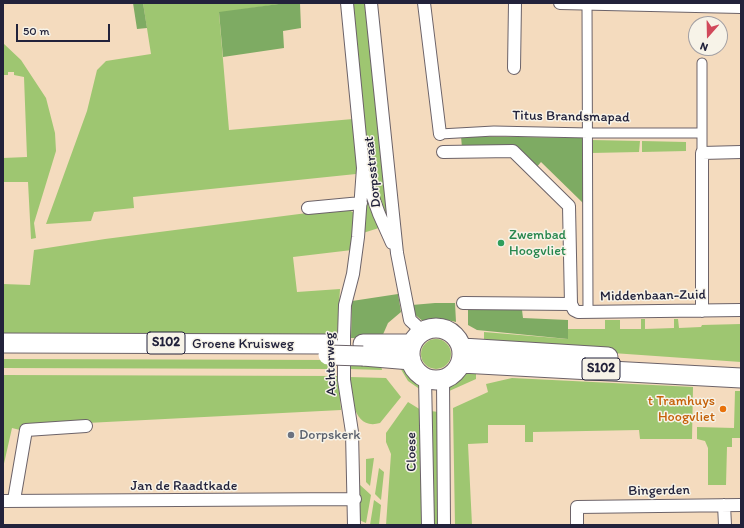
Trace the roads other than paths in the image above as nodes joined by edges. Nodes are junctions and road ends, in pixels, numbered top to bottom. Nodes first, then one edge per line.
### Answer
1 (347, 3) edge
2 (371, 3) edge
3 (424, 3) edge
4 (515, 3) edge
5 (560, 3) edge
6 (587, 3) edge
7 (741, 7) edge
8 (702, 63) dead end
9 (514, 68) dead end
10 (588, 133) junction
11 (702, 133) junction
12 (440, 134) joint
13 (443, 152) dead end
14 (741, 152) edge
15 (702, 153) junction
16 (363, 168) junction
17 (361, 203) junction
18 (308, 208) dead end
19 (397, 253) junction
20 (463, 303) dead end
21 (571, 304) junction
22 (741, 310) edge
23 (702, 311) junction
24 (588, 312) junction
25 (414, 339) junction
26 (3, 343) edge
27 (328, 349) junction
28 (3, 355) edge
29 (462, 356) junction
30 (741, 365) edge
31 (741, 378) edge
32 (434, 379) junction
33 (86, 426) dead end
34 (354, 499) junction
35 (8, 500) edge
36 (724, 505) junction
37 (741, 505) edge
38 (354, 525) edge
39 (428, 525) edge
40 (444, 525) edge
41 (577, 525) edge
42 (725, 525) edge

1 - 16 street, Achterweg
2 - 19 street, Dorpsstraat
3 - 12 street
4 - 9 street
5 - 6 street
6 - 7 street
6 - 10 street
8 - 11 street
10 - 11 street, Titus Brandsmapad
10 - 12 street, Titus Brandsmapad
10 - 24 street
11 - 15 street
13 - 21 street
14 - 15 street
15 - 23 street
16 - 17 street, Achterweg
16 - 19 street, Achterweg
17 - 18 street
17 - 34 street, Achterweg
19 - 25 street, Dorpsstraat
20 - 21 street, Middenbaan-Zuid
21 - 24 street, Middenbaan-Zuid
22 - 23 street, Middenbaan-Zuid
23 - 24 street, Middenbaan-Zuid
25 - 27 main road, Groene Kruisweg / S102, bridge
25 - 29 main road, S102
25 - 32 main road
26 - 27 main road, Groene Kruisweg / S102
27 - 28 main road, Groene Kruisweg / S102
29 - 30 main road, S102
29 - 31 main road, S102
29 - 32 main road
32 - 39 street, Cloese
32 - 40 street
33 - 35 street, Jan de Raadtkade
34 - 35 street, Jan de Raadtkade
34 - 38 street, Achterweg
36 - 37 street, Bingerden
36 - 41 street, Bingerden
36 - 42 street

